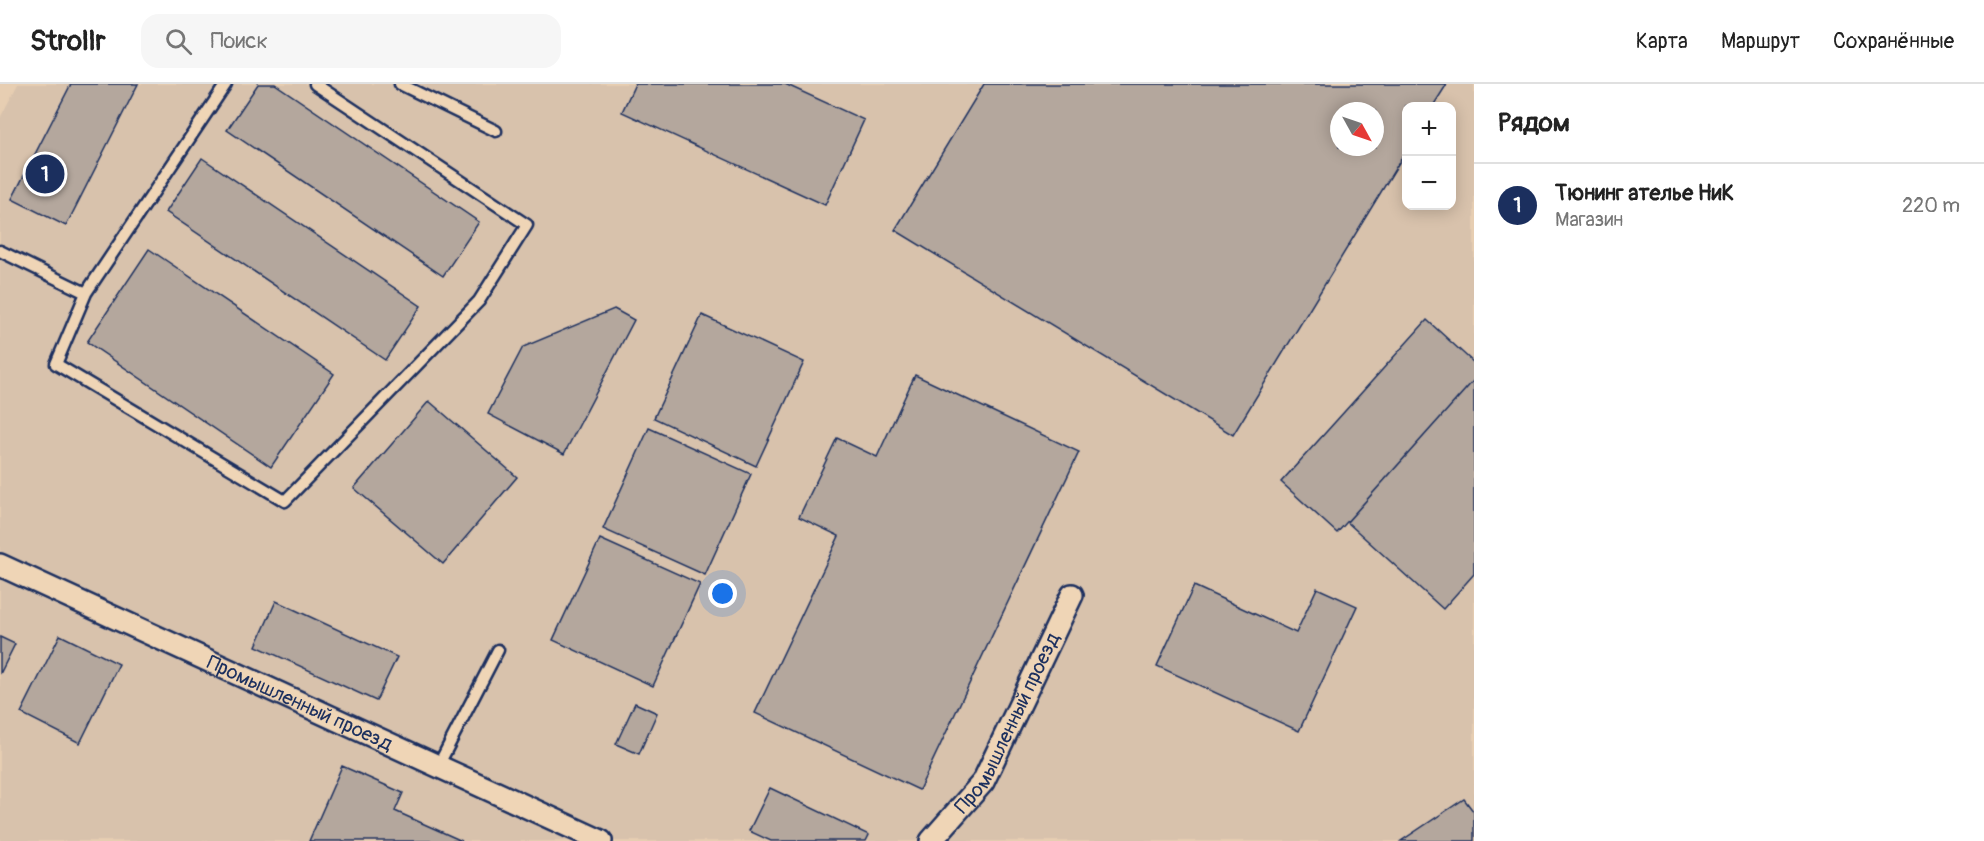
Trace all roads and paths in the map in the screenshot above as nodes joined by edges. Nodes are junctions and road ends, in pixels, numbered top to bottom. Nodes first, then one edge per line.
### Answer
1 (226, 84) edge
2 (315, 84) edge
3 (400, 84) edge
4 (496, 131) dead end
5 (0, 251) edge
6 (86, 293) junction
7 (0, 565) edge
8 (1072, 595) dead end
9 (498, 650) dead end
10 (438, 766) junction
11 (601, 841) edge
12 (932, 841) edge

1 - 6 lane
2 - 6 lane
3 - 4 lane
5 - 6 lane
7 - 10 street, Промышленный проезд
8 - 12 street, Промышленный проезд
9 - 10 lane
10 - 11 street, Промышленный проезд

